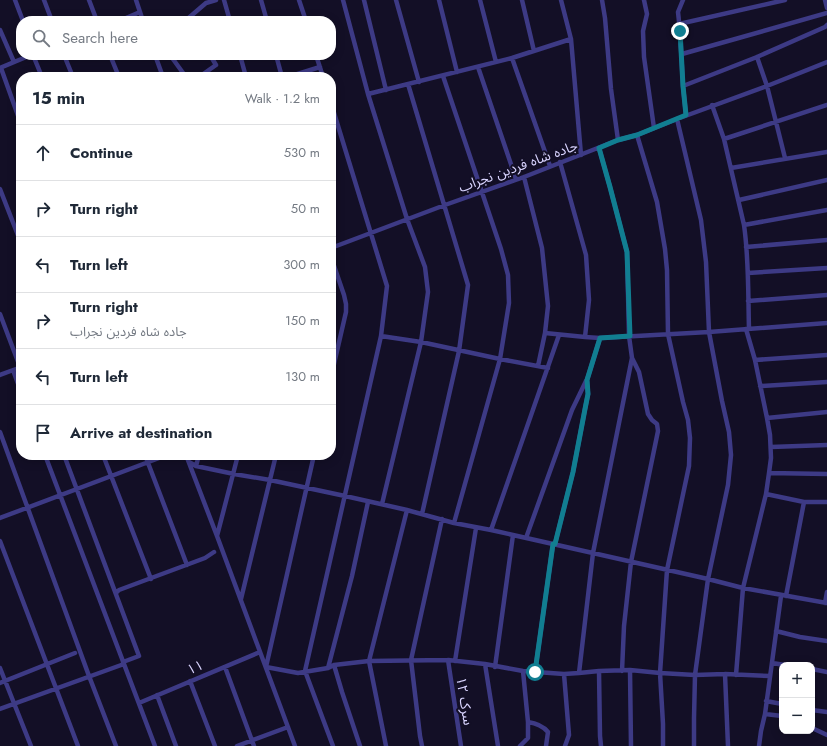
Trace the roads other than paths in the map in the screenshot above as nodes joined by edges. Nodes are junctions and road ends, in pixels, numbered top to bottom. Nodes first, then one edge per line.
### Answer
1 (15, 0) edge
2 (44, 0) edge
3 (88, 0) edge
4 (136, 0) edge
5 (216, 0) edge
6 (224, 0) edge
7 (261, 0) edge
8 (299, 0) edge
9 (343, 0) edge
10 (364, 0) edge
11 (396, 0) edge
12 (439, 0) edge
13 (480, 0) edge
14 (522, 0) edge
15 (561, 0) edge
16 (602, 0) edge
17 (644, 0) edge
18 (683, 0) edge
19 (785, 0) edge
20 (825, 0) edge
21 (827, 8) edge
22 (140, 12) junction
23 (827, 13) edge
24 (21, 16) edge
25 (50, 16) edge
26 (95, 16) edge
27 (130, 16) edge
28 (141, 16) edge
29 (192, 16) edge
30 (229, 16) edge
31 (266, 16) edge
32 (304, 16) edge
33 (679, 24) junction
34 (827, 25) edge
35 (0, 30) edge
36 (571, 39) junction
37 (534, 51) junction
38 (682, 54) junction
39 (757, 57) junction
40 (512, 58) junction
41 (19, 60) edge
42 (34, 60) edge
43 (66, 60) edge
44 (112, 60) edge
45 (157, 60) edge
46 (174, 60) edge
47 (213, 60) edge
48 (241, 60) edge
49 (277, 60) edge
50 (318, 60) edge
51 (14, 62) junction
52 (496, 62) junction
53 (827, 62) edge
54 (320, 67) junction
55 (478, 67) junction
56 (0, 68) edge
57 (40, 72) edge
58 (71, 72) edge
59 (117, 72) edge
60 (161, 72) edge
61 (182, 72) edge
62 (210, 72) edge
63 (245, 72) edge
64 (281, 72) edge
65 (304, 72) edge
66 (322, 72) edge
67 (457, 72) junction
68 (443, 76) junction
69 (419, 82) junction
70 (408, 84) junction
71 (683, 86) junction
72 (767, 86) junction
73 (386, 90) junction
74 (368, 94) junction
75 (712, 105) junction
76 (827, 105) edge
77 (16, 111) edge
78 (686, 115) junction
79 (677, 119) junction
80 (336, 120) edge
81 (776, 122) junction
82 (654, 128) junction
83 (637, 135) junction
84 (724, 138) junction
85 (618, 140) junction
86 (599, 148) junction
87 (827, 152) edge
88 (581, 154) junction
89 (785, 158) junction
90 (560, 162) junction
91 (550, 166) junction
92 (731, 168) junction
93 (524, 177) junction
94 (516, 179) junction
95 (827, 180) edge
96 (0, 189) edge
97 (482, 192) junction
98 (739, 200) junction
99 (445, 205) junction
100 (827, 210) edge
101 (407, 220) junction
102 (744, 224) junction
103 (16, 230) edge
104 (370, 233) junction
105 (827, 240) edge
106 (336, 246) edge
107 (746, 247) junction
108 (827, 268) edge
109 (336, 273) edge
110 (748, 273) junction
111 (827, 295) edge
112 (748, 301) junction
113 (0, 314) edge
114 (827, 324) edge
115 (748, 329) junction
116 (709, 332) junction
117 (544, 333) junction
118 (668, 334) junction
119 (559, 335) junction
120 (381, 336) junction
121 (630, 336) junction
122 (585, 337) junction
123 (600, 338) junction
124 (421, 342) junction
125 (459, 351) junction
126 (16, 354) edge
127 (336, 355) edge
128 (827, 355) edge
129 (632, 358) junction
130 (500, 359) junction
131 (755, 360) junction
132 (538, 366) junction
133 (548, 368) junction
134 (16, 369) edge
135 (13, 370) junction
136 (0, 375) edge
137 (16, 378) edge
138 (587, 380) junction
139 (827, 382) edge
140 (760, 386) junction
141 (827, 412) edge
142 (767, 418) junction
143 (0, 432) edge
144 (827, 445) edge
145 (771, 446) junction
146 (47, 460) edge
147 (66, 460) edge
148 (104, 460) edge
149 (147, 460) edge
150 (155, 460) edge
151 (198, 460) edge
152 (237, 460) edge
153 (275, 460) edge
154 (313, 460) edge
155 (189, 462) joint
156 (148, 463) junction
157 (196, 466) junction
158 (769, 473) junction
159 (234, 474) junction
160 (827, 474) edge
161 (111, 476) junction
162 (270, 480) junction
163 (306, 487) junction
164 (76, 489) junction
165 (766, 494) junction
166 (60, 496) junction
167 (345, 496) junction
168 (368, 502) junction
169 (804, 502) junction
170 (827, 502) edge
171 (382, 504) junction
172 (28, 508) junction
173 (407, 510) junction
174 (422, 514) junction
175 (0, 518) edge
176 (442, 520) junction
177 (454, 523) junction
178 (476, 528) junction
179 (491, 530) junction
180 (513, 535) junction
181 (217, 536) junction
182 (526, 538) junction
183 (0, 542) edge
184 (554, 544) junction
185 (214, 552) dead end
186 (593, 553) junction
187 (631, 562) junction
188 (187, 565) junction
189 (667, 570) junction
190 (151, 578) junction
191 (708, 579) junction
192 (743, 588) junction
193 (827, 592) edge
194 (116, 593) junction
195 (784, 596) junction
196 (241, 600) junction
197 (826, 603) edge
198 (776, 631) junction
199 (827, 641) edge
200 (260, 652) junction
201 (75, 653) dead end
202 (411, 660) junction
203 (448, 660) junction
204 (369, 661) junction
205 (455, 661) junction
206 (123, 663) junction
207 (772, 663) junction
208 (47, 664) junction
209 (484, 664) junction
210 (779, 664) edge
211 (334, 665) junction
212 (225, 667) junction
213 (266, 667) junction
214 (495, 667) junction
215 (0, 668) edge
216 (328, 668) junction
217 (630, 670) junction
218 (815, 670) edge
219 (305, 671) junction
220 (523, 671) junction
221 (598, 671) junction
222 (622, 671) junction
223 (535, 672) junction
224 (827, 672) edge
225 (578, 673) junction
226 (564, 674) junction
227 (660, 674) junction
228 (725, 674) junction
229 (695, 675) junction
230 (736, 675) junction
231 (89, 676) junction
232 (770, 676) junction
233 (190, 681) junction
234 (2, 682) edge
235 (56, 689) junction
236 (157, 695) junction
237 (766, 701) junction
238 (139, 703) junction
239 (779, 703) edge
240 (14, 704) junction
241 (0, 709) edge
242 (815, 710) edge
243 (827, 712) edge
244 (765, 714) junction
245 (779, 716) edge
246 (528, 722) junction
247 (288, 727) junction
248 (815, 729) edge
249 (827, 735) edge
250 (252, 740) junction
251 (31, 746) edge
252 (78, 746) edge
253 (116, 746) edge
254 (155, 746) edge
255 (176, 746) edge
256 (215, 746) edge
257 (237, 746) edge
258 (254, 746) edge
259 (295, 746) edge
260 (333, 746) edge
261 (360, 746) edge
262 (386, 746) edge
263 (422, 746) edge
264 (461, 746) edge
265 (498, 746) edge
266 (520, 746) edge
267 (546, 746) edge
268 (565, 746) edge
269 (601, 746) edge
270 (630, 746) edge
271 (663, 746) edge
272 (694, 746) edge
273 (728, 746) edge
274 (759, 746) edge

1 - 24 street
2 - 25 street
3 - 26 street
4 - 22 street
5 - 29 street
6 - 30 street
7 - 31 street
8 - 32 street
9 - 74 street
10 - 73 street
11 - 69 street
12 - 67 street
13 - 52 street
14 - 37 street
15 - 36 street
16 - 85 street
17 - 82 street
18 - 33 street
19 - 33 street
20 - 21 street
22 - 27 street
22 - 28 street
23 - 38 street
33 - 38 street
34 - 39 street
35 - 51 street
36 - 37 street
36 - 88 street
37 - 40 street
38 - 71 street
39 - 71 street
39 - 72 street
40 - 52 street
40 - 91 street
41 - 51 street
42 - 57 street
43 - 58 street
44 - 59 street
45 - 60 street
46 - 61 street
47 - 62 street
48 - 63 street
49 - 64 street
50 - 54 street
51 - 56 street
52 - 55 street
53 - 72 street, جاده شاه فردین نجراب
54 - 65 street
54 - 66 street
55 - 67 street
55 - 94 street
56 - 77 street
67 - 68 street
68 - 69 street
68 - 97 street
69 - 70 street
70 - 73 street
70 - 99 street
71 - 78 street
72 - 75 street, جاده شاه فردین نجراب
72 - 81 street
73 - 74 street
74 - 101 street
75 - 78 street, جاده شاه فردین نجراب
75 - 84 street
76 - 81 street
78 - 79 street, جاده شاه فردین نجراب
79 - 82 street, جاده شاه فردین نجراب
79 - 116 street
80 - 104 street
81 - 84 street
81 - 89 street
82 - 83 street, جاده شاه فردین نجراب
83 - 85 street, جاده شاه فردین نجراب
83 - 118 street
84 - 92 street
85 - 86 street, جاده شاه فردین نجراب
86 - 88 street, جاده شاه فردین نجراب
86 - 121 street
87 - 89 street
88 - 90 street, جاده شاه فردین نجراب
89 - 92 street
90 - 91 street, جاده شاه فردین نجراب
90 - 122 street
91 - 93 street, جاده شاه فردین نجراب
92 - 98 street
93 - 94 street, جاده شاه فردین نجراب
93 - 117 street
94 - 97 street, جاده شاه فردین نجراب
95 - 98 street
96 - 103 street
97 - 99 street, جاده شاه فردین نجراب
97 - 130 street
98 - 102 street
99 - 101 street, جاده شاه فردین نجراب
99 - 125 street
100 - 102 street
101 - 104 street, جاده شاه فردین نجراب
101 - 124 street
102 - 107 street
104 - 106 street, جاده شاه فردین نجراب
104 - 120 street
105 - 107 street
107 - 110 street
108 - 110 street
109 - 127 street
110 - 112 street
111 - 112 street
112 - 115 street
113 - 126 street
114 - 115 street
115 - 116 street
115 - 131 street
116 - 118 street
116 - 191 street
117 - 119 street
117 - 132 street
118 - 121 street
118 - 189 street
119 - 122 street
119 - 133 street
120 - 124 street
120 - 167 street
121 - 123 street
121 - 129 street
122 - 123 street
123 - 138 street
124 - 125 street
124 - 171 street
125 - 130 street
125 - 174 street
128 - 131 street
129 - 186 street
129 - 187 street
130 - 132 street
130 - 177 street
131 - 140 street
132 - 133 street
133 - 179 street
134 - 135 street
135 - 136 street
135 - 137 street
138 - 182 street
138 - 184 street
139 - 140 street
140 - 142 street
141 - 142 street
142 - 145 street
143 - 172 street
144 - 145 street
145 - 158 street
146 - 166 street
147 - 164 street
148 - 161 street
149 - 156 street
150 - 156 street
151 - 157 street
152 - 159 street
153 - 162 street
154 - 163 street
155 - 157 street
155 - 181 street
156 - 161 street
156 - 188 street
157 - 159 street
158 - 160 street
158 - 165 street
159 - 162 street
159 - 181 street
161 - 164 street
161 - 190 street
162 - 163 street
162 - 196 street
163 - 167 street
163 - 213 street
164 - 166 street
164 - 194 street
165 - 169 street
165 - 192 street
166 - 172 street
166 - 206 street
167 - 168 street
167 - 219 street
168 - 171 street
168 - 216 street
169 - 170 street
169 - 195 street
171 - 173 street
172 - 175 street
172 - 231 street
173 - 174 street
173 - 204 street
174 - 176 street
176 - 177 street
176 - 202 street
177 - 178 street
178 - 179 street
178 - 205 street
179 - 180 street
180 - 182 street
180 - 214 street
181 - 196 street
182 - 184 street
183 - 208 street
184 - 186 street
184 - 223 street
185 - 188 street
186 - 187 street
186 - 225 street
187 - 189 street
187 - 222 street
188 - 190 street
189 - 191 street
189 - 227 street
190 - 194 street
191 - 192 street
191 - 229 street
192 - 195 street
192 - 230 street
193 - 197 street
194 - 206 street
195 - 197 street
195 - 198 street
196 - 200 street
198 - 199 street
198 - 207 street
200 - 212 street, ۱۱
200 - 213 street
201 - 208 street
202 - 203 street
202 - 204 street
202 - 263 street
203 - 205 street
203 - 264 street, سرک ۱۲
204 - 211 street
204 - 262 street
205 - 209 street
206 - 231 street
206 - 238 street
207 - 210 street
207 - 232 street
208 - 234 street
208 - 235 street
209 - 214 street
209 - 265 street
211 - 216 street
211 - 261 street
212 - 233 street, ۱۱
212 - 250 street
213 - 219 street
213 - 247 street
214 - 220 street
215 - 234 street
216 - 219 street
217 - 222 street
217 - 227 street
217 - 270 street
218 - 224 street
219 - 260 street
220 - 223 street
220 - 246 street
221 - 222 street
221 - 225 street
221 - 269 street
223 - 226 street
225 - 226 street
226 - 268 street
227 - 229 street
227 - 271 street
228 - 229 street
228 - 230 street
228 - 273 street
229 - 272 street
230 - 232 street
231 - 235 street
231 - 253 street
232 - 237 street
233 - 236 street, ۱۱
233 - 256 street
234 - 240 street
235 - 240 street
235 - 252 street
236 - 238 street, ۱۱
236 - 255 street
237 - 239 street
237 - 244 street
238 - 254 street
240 - 241 street
240 - 251 street
242 - 243 street
244 - 245 street
244 - 274 street
246 - 266 street
246 - 267 street
247 - 250 street
247 - 259 street
248 - 249 street
250 - 257 street
250 - 258 street

